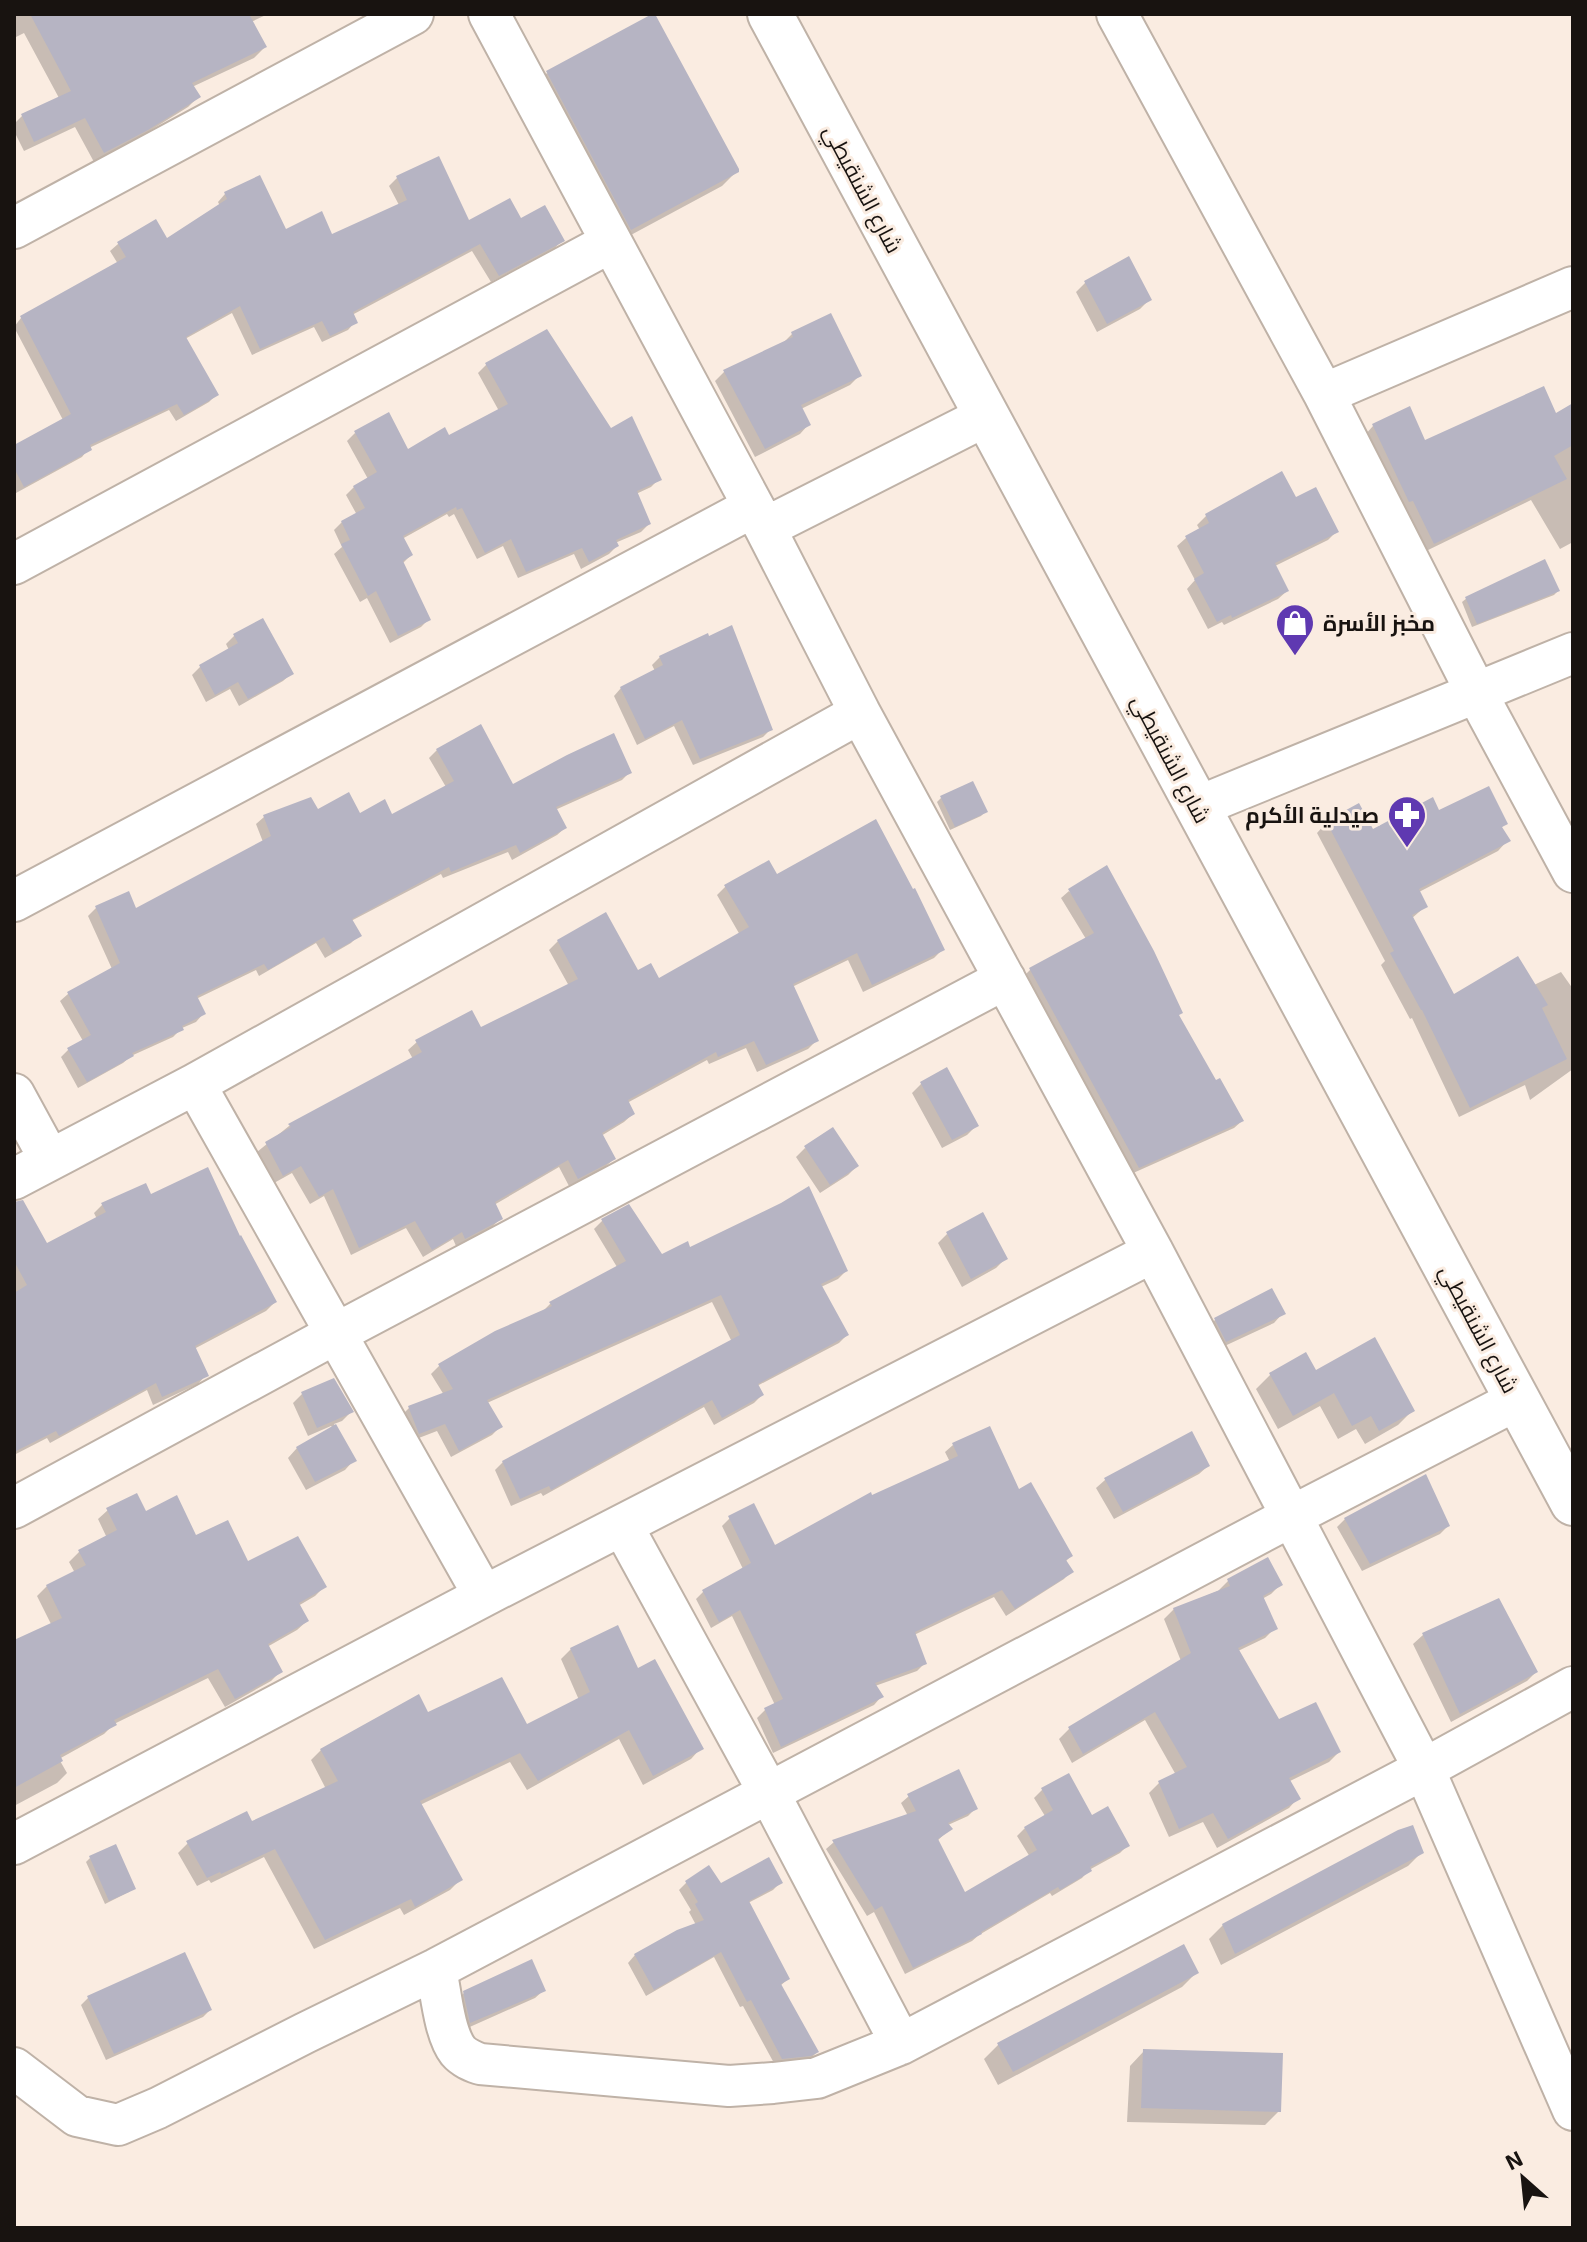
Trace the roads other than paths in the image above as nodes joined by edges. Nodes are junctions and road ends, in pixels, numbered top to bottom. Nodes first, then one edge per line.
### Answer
1 (413, 14) edge
2 (489, 14) edge
3 (771, 14) edge
4 (1117, 14) edge
5 (14, 228) edge
6 (611, 242) junction
7 (1573, 287) edge
8 (1324, 394) junction
9 (986, 416) junction
10 (759, 518) junction
11 (14, 564) edge
12 (1573, 653) edge
13 (1477, 694) junction
14 (860, 713) junction
15 (1197, 807) junction
16 (1573, 872) edge
17 (14, 901) edge
18 (1005, 979) junction
19 (195, 1084) junction
20 (14, 1094) edge
21 (50, 1160) junction
22 (14, 1179) edge
23 (1153, 1252) junction
24 (335, 1334) junction
25 (1517, 1400) junction
26 (1573, 1503) edge
27 (14, 1508) edge
28 (1292, 1516) junction
29 (622, 1525) junction
30 (484, 1596) junction
31 (1573, 1687) edge
32 (1424, 1769) junction
33 (769, 1793) junction
34 (14, 1844) edge
35 (436, 1969) junction
36 (901, 2044) junction
37 (14, 2068) edge
38 (1573, 2110) edge

1 - 5 street
2 - 6 street
3 - 9 street, شارع الشنقيطي
4 - 8 street
6 - 10 street
6 - 11 street
7 - 8 street
8 - 13 street
9 - 10 street
9 - 15 street, شارع الشنقيطي
10 - 14 street
10 - 17 street
12 - 13 street
13 - 15 street
13 - 16 street
14 - 18 street
14 - 19 street
15 - 25 street, شارع الشنقيطي
18 - 23 street
18 - 24 street
19 - 21 street
19 - 24 street
20 - 21 street
21 - 22 street
23 - 28 street
23 - 29 street
24 - 27 street
24 - 30 street
25 - 26 street, شارع الشنقيطي
25 - 28 street
28 - 32 street
28 - 33 street
29 - 30 street
29 - 33 street
30 - 34 street
31 - 32 street
32 - 36 street
32 - 38 street
33 - 35 street
33 - 36 street
35 - 36 street
35 - 37 street

